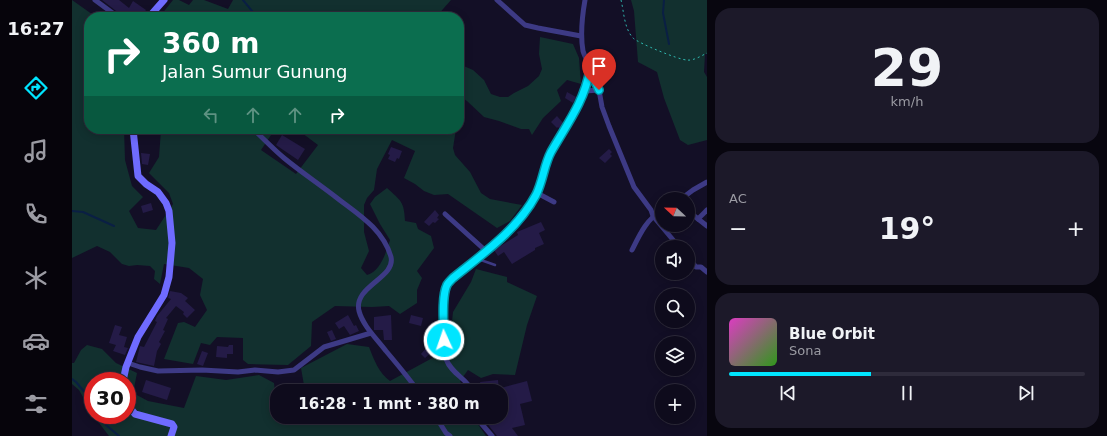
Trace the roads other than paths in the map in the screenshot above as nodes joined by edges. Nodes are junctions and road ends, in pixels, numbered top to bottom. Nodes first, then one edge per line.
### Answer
1 (95, 0) edge
2 (164, 0) edge
3 (497, 0) edge
4 (585, 0) edge
5 (111, 12) edge
6 (153, 12) edge
7 (581, 36) junction
8 (590, 70) junction
9 (599, 90) junction
10 (586, 91) junction
11 (134, 134) edge
12 (258, 134) edge
13 (707, 182) edge
14 (690, 192) edge
15 (537, 193) junction
16 (554, 202) dead end
17 (707, 210) edge
18 (445, 214) dead end
19 (653, 216) junction
20 (695, 217) edge
21 (698, 219) junction
22 (707, 226) edge
23 (673, 240) edge
24 (632, 250) dead end
25 (486, 251) junction
26 (477, 258) junction
27 (496, 265) dead end
28 (695, 266) edge
29 (707, 272) edge
30 (371, 332) junction
31 (128, 363) junction
32 (126, 372) edge
33 (412, 384) edge
34 (467, 384) edge
35 (136, 414) edge
36 (440, 424) edge
37 (482, 424) edge
38 (171, 436) edge
39 (450, 436) edge
40 (492, 436) edge

1 - 5 street
2 - 6 street
3 - 7 street
4 - 7 street
7 - 8 street
8 - 9 street
8 - 10 street
9 - 10 street
9 - 19 street
10 - 15 street
11 - 31 street
12 - 30 street
13 - 14 street
15 - 16 street
15 - 25 street
17 - 21 street
18 - 25 street
19 - 23 street
19 - 24 street
20 - 21 street
21 - 22 street
25 - 26 street
26 - 27 lane
26 - 34 street
28 - 29 street
30 - 31 street
30 - 33 street
31 - 32 street
35 - 38 street
36 - 39 street
37 - 40 street

